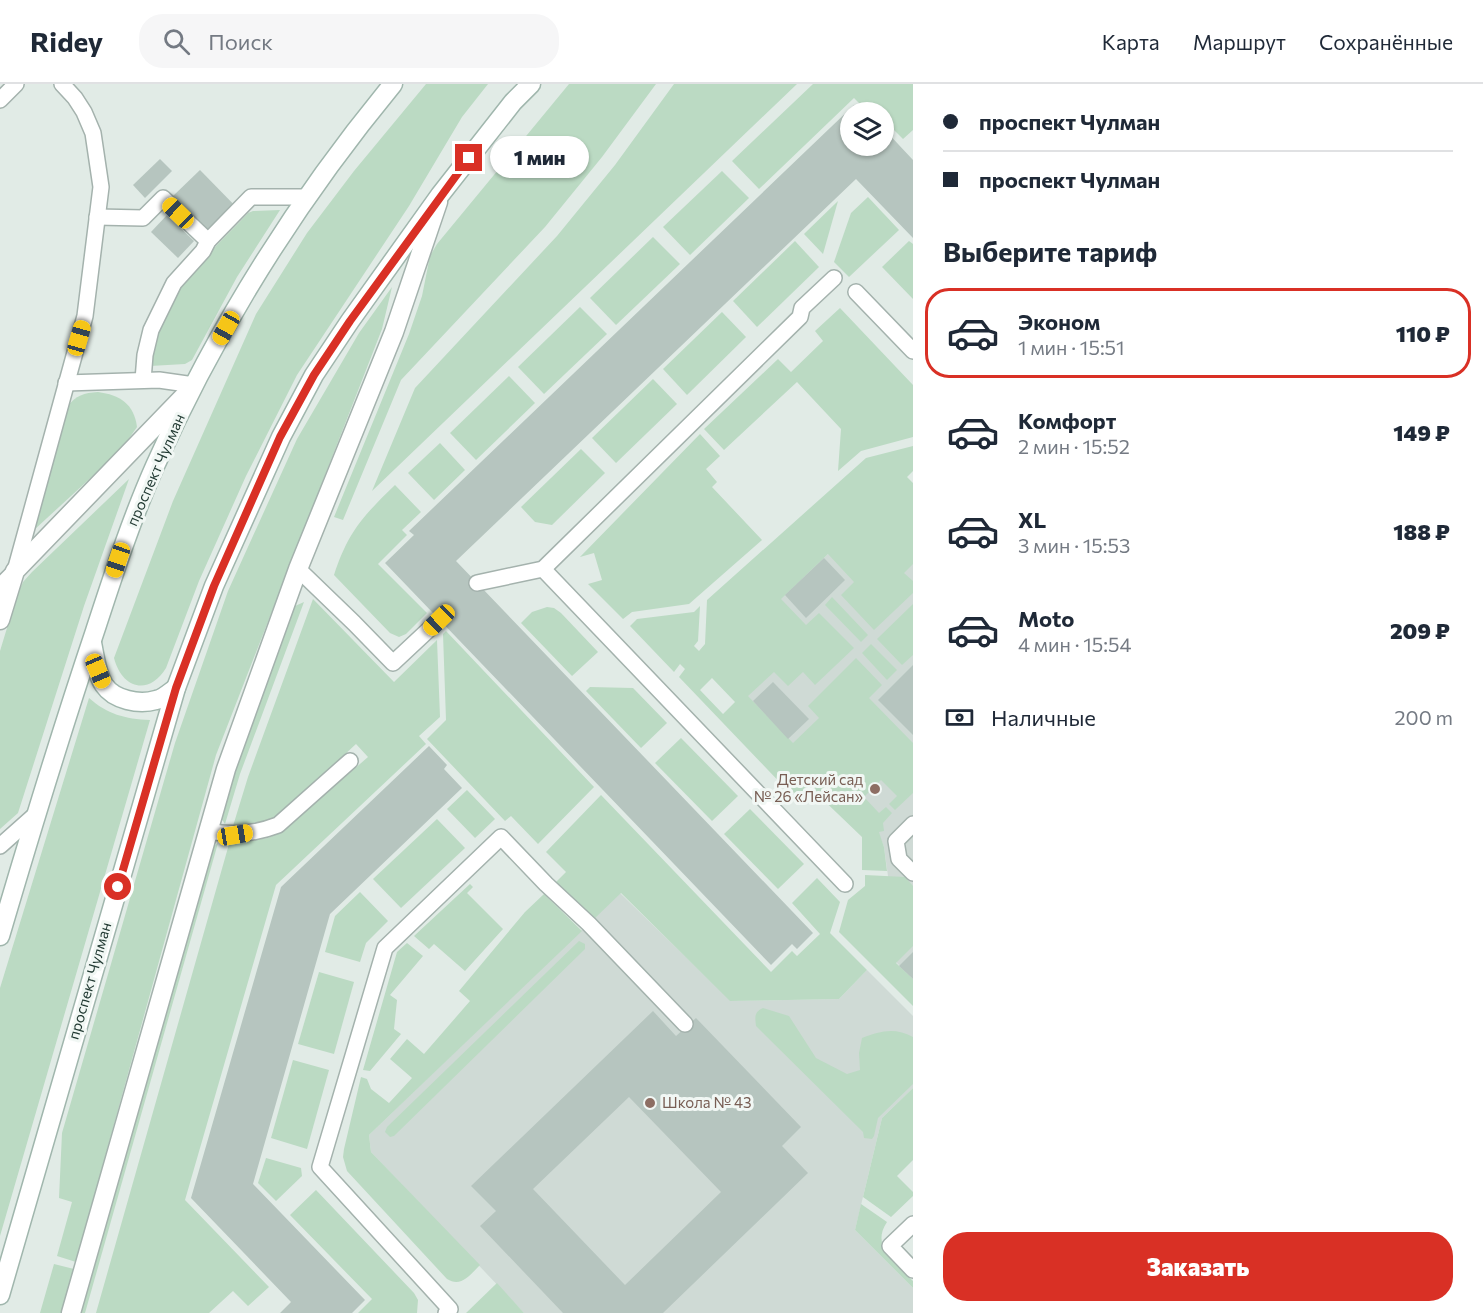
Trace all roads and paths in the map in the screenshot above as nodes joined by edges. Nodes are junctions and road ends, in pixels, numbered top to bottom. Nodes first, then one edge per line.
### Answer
1 (16, 84) edge
2 (62, 84) edge
3 (393, 84) edge
4 (531, 84) edge
5 (0, 100) edge
6 (440, 195) junction
7 (308, 197) junction
8 (97, 217) junction
9 (208, 241) junction
10 (834, 278) dead end
11 (856, 292) dead end
12 (913, 351) edge
13 (143, 380) junction
14 (66, 383) junction
15 (194, 385) junction
16 (298, 569) junction
17 (543, 569) junction
18 (15, 571) junction
19 (477, 583) dead end
20 (0, 586) edge
21 (0, 620) edge
22 (439, 620) dead end
23 (91, 641) junction
24 (176, 688) junction
25 (350, 761) dead end
26 (36, 814) junction
27 (913, 824) edge
28 (208, 831) junction
29 (0, 846) edge
30 (913, 873) edge
31 (845, 884) dead end
32 (0, 936) edge
33 (685, 1024) dead end
34 (913, 1224) edge
35 (913, 1270) edge
36 (0, 1295) edge
37 (71, 1313) edge
38 (446, 1313) edge

1 - 5 lane
2 - 8 lane
3 - 7 main road, проспект Чулман
4 - 6 main road, проспект Чулман
6 - 16 main road
6 - 24 main road, проспект Чулман
7 - 9 lane
7 - 15 main road, проспект Чулман
8 - 9 lane
8 - 14 lane
9 - 13 lane
10 - 17 lane
11 - 12 lane
13 - 14 lane
13 - 15 lane
14 - 18 lane
15 - 18 main road
15 - 23 main road, проспект Чулман
16 - 22 lane
16 - 28 main road
17 - 19 lane
17 - 31 lane
18 - 20 lane
18 - 21 main road
23 - 24 main road
23 - 26 main road, проспект Чулман
24 - 36 main road, проспект Чулман
25 - 28 lane
26 - 29 lane
26 - 32 main road, проспект Чулман
27 - 30 lane
28 - 37 main road
33 - 38 lane
34 - 35 lane

